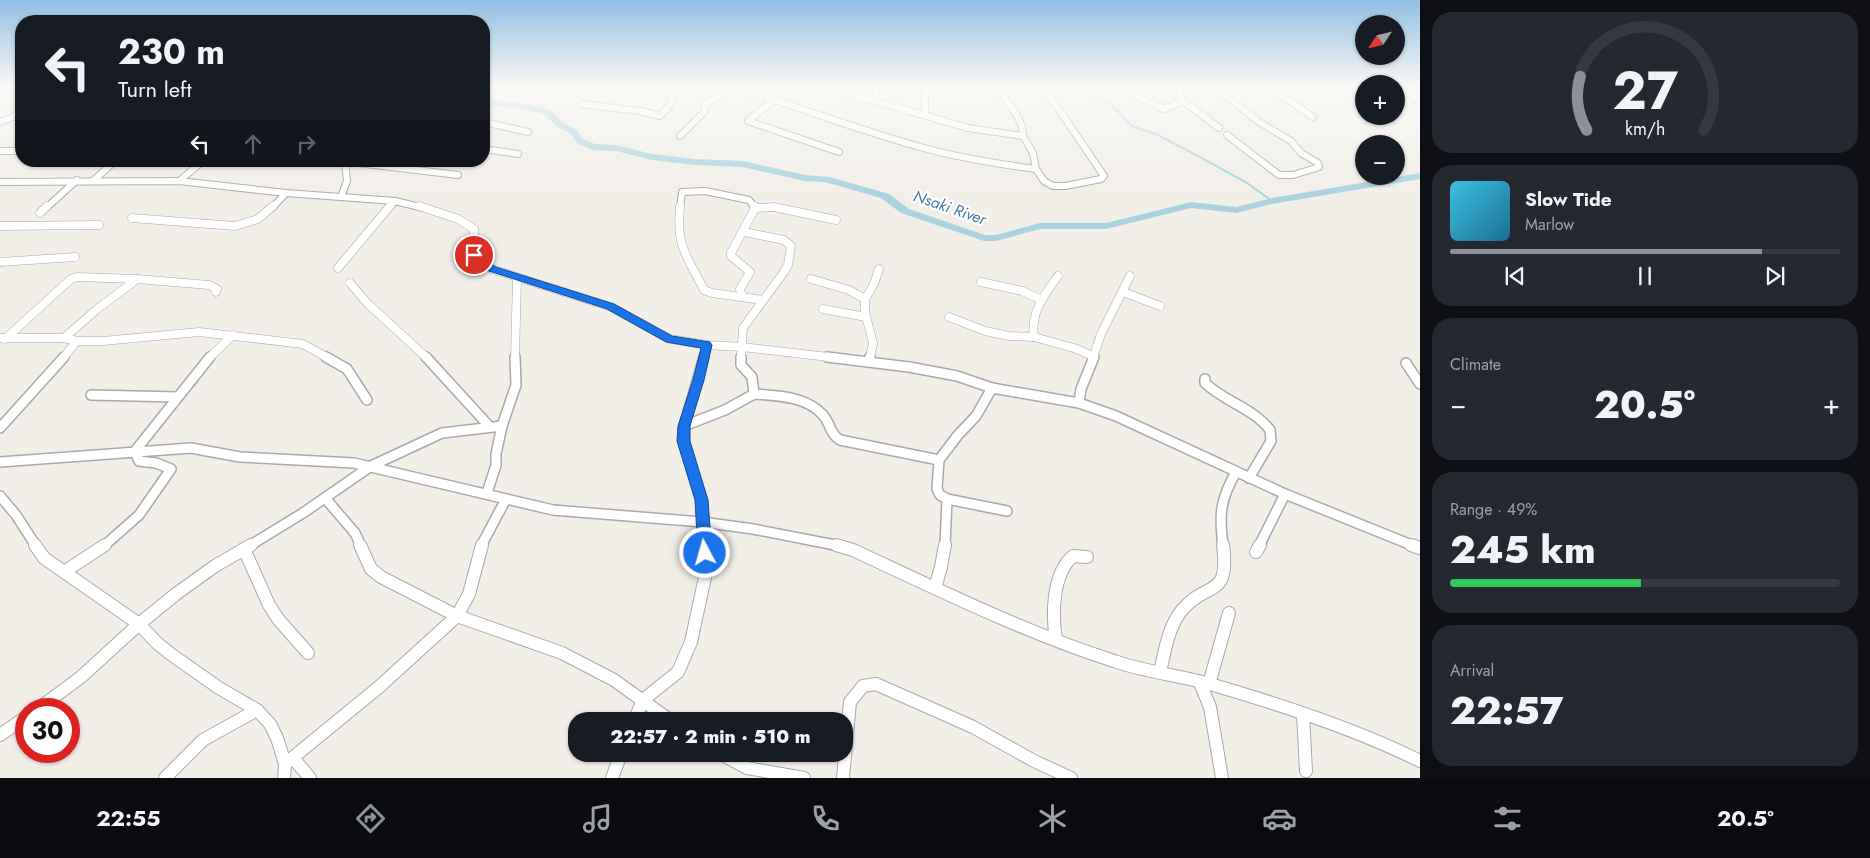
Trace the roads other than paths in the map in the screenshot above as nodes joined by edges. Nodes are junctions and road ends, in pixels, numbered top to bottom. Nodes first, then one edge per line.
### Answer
1 (694, 122) edge
2 (752, 122) edge
3 (846, 122) edge
4 (952, 122) edge
5 (1020, 122) edge
6 (1067, 122) edge
7 (1211, 122) edge
8 (1260, 122) edge
9 (490, 123) edge
10 (1219, 128) dead end
11 (528, 132) dead end
12 (1227, 135) dead end
13 (680, 136) dead end
14 (1022, 136) junction
15 (490, 150) edge
16 (0, 151) edge
17 (15, 151) edge
18 (839, 152) dead end
19 (518, 154) dead end
20 (108, 167) edge
21 (195, 167) edge
22 (346, 167) edge
23 (399, 167) edge
24 (1036, 169) junction
25 (458, 175) dead end
26 (77, 180) junction
27 (94, 180) junction
28 (179, 180) junction
29 (0, 182) edge
30 (286, 193) junction
31 (341, 196) junction
32 (395, 201) junction
33 (755, 208) junction
34 (40, 213) dead end
35 (132, 218) dead end
36 (836, 220) dead end
37 (99, 225) dead end
38 (0, 226) edge
39 (744, 232) junction
40 (75, 257) dead end
41 (0, 262) edge
42 (338, 268) dead end
43 (879, 269) dead end
44 (1058, 276) dead end
45 (1130, 276) dead end
46 (517, 278) junction
47 (137, 279) junction
48 (811, 279) dead end
49 (981, 282) dead end
50 (350, 283) dead end
51 (216, 292) dead end
52 (1123, 292) junction
53 (742, 297) junction
54 (865, 299) junction
55 (762, 300) junction
56 (1042, 300) junction
57 (1160, 306) dead end
58 (822, 309) dead end
59 (866, 317) junction
60 (948, 317) dead end
61 (233, 335) junction
62 (1034, 337) junction
63 (3, 338) edge
64 (64, 338) junction
65 (77, 341) junction
66 (707, 345) junction
67 (742, 347) junction
68 (1093, 356) junction
69 (869, 362) junction
70 (1406, 363) dead end
71 (1205, 379) dead end
72 (1420, 384) edge
73 (992, 388) junction
74 (754, 394) junction
75 (91, 395) dead end
76 (178, 397) junction
77 (367, 400) dead end
78 (1079, 403) junction
79 (489, 426) junction
80 (502, 426) junction
81 (684, 426) junction
82 (0, 428) edge
83 (135, 451) junction
84 (939, 460) junction
85 (0, 462) edge
86 (371, 466) junction
87 (1236, 472) junction
88 (1249, 478) junction
89 (487, 493) junction
90 (1286, 494) junction
91 (0, 496) edge
92 (325, 498) junction
93 (506, 499) junction
94 (947, 499) junction
95 (1007, 511) dead end
96 (702, 522) junction
97 (1420, 548) edge
98 (244, 549) junction
99 (1256, 552) dead end
100 (1087, 557) dead end
101 (64, 572) junction
102 (935, 588) junction
103 (1229, 613) dead end
104 (456, 616) junction
105 (139, 624) junction
106 (1056, 640) junction
107 (308, 652) dead end
108 (1160, 672) junction
109 (1204, 684) junction
110 (53, 698) edge
111 (643, 700) junction
112 (258, 710) junction
113 (638, 712) edge
114 (659, 712) edge
115 (1303, 714) junction
116 (15, 725) edge
117 (0, 735) edge
118 (289, 761) junction
119 (618, 762) edge
120 (735, 762) edge
121 (1420, 762) edge
122 (1306, 771) dead end
123 (164, 778) edge
124 (284, 778) edge
125 (310, 778) edge
126 (612, 778) edge
127 (804, 778) edge
128 (843, 778) edge
129 (1071, 778) edge
130 (1222, 778) edge

1 - 13 street
2 - 18 street
3 - 24 street
4 - 14 street
5 - 14 street
6 - 24 street
7 - 10 street
8 - 12 street
9 - 11 street
14 - 24 street
15 - 19 street
16 - 17 street
20 - 27 street
21 - 28 street
22 - 31 street
23 - 25 street
26 - 27 street
26 - 29 street
26 - 34 street
27 - 28 street
28 - 30 street
30 - 31 street
30 - 35 street
31 - 32 street
32 - 42 street
32 - 46 street
33 - 36 street
33 - 39 street
33 - 53 street
37 - 38 street
39 - 53 street
39 - 55 street
40 - 41 street
43 - 54 street
44 - 56 street
45 - 52 street
46 - 66 street
46 - 80 street
47 - 51 street
47 - 63 street
47 - 64 street
48 - 54 street
49 - 56 street
50 - 79 street
52 - 57 street
52 - 68 street
53 - 55 street
54 - 59 street
55 - 67 street
56 - 62 street
58 - 59 street
59 - 69 street
60 - 62 street
61 - 65 street
61 - 76 street
61 - 77 street
62 - 68 street
63 - 64 street
64 - 65 street
65 - 82 street
66 - 67 street
66 - 81 street
67 - 69 street
67 - 74 street
68 - 78 street
69 - 73 street
70 - 72 street
71 - 88 street
73 - 78 street
73 - 84 street
74 - 81 street
74 - 84 street
75 - 76 street
76 - 83 street
78 - 87 street
79 - 80 street
79 - 86 street
80 - 89 street
81 - 96 street
83 - 85 street
83 - 86 street
83 - 101 street
84 - 94 street
86 - 89 street
86 - 92 street
87 - 88 street
87 - 108 street
88 - 90 street
89 - 93 street
90 - 97 street
90 - 99 street
91 - 101 street
92 - 98 street
92 - 104 street
93 - 96 street
93 - 104 street
94 - 95 street
94 - 102 street
96 - 102 street
96 - 111 street
98 - 105 street
98 - 107 street
100 - 106 street
101 - 105 street
102 - 106 street
103 - 109 street
104 - 111 street
104 - 118 street
105 - 110 street
105 - 112 street
106 - 108 street
108 - 109 street
109 - 115 street
109 - 130 street
111 - 113 street
111 - 114 street
112 - 118 street
112 - 123 street
115 - 121 street
115 - 122 street
116 - 117 street
118 - 124 street
118 - 125 street
119 - 126 street
120 - 127 street
128 - 129 street

